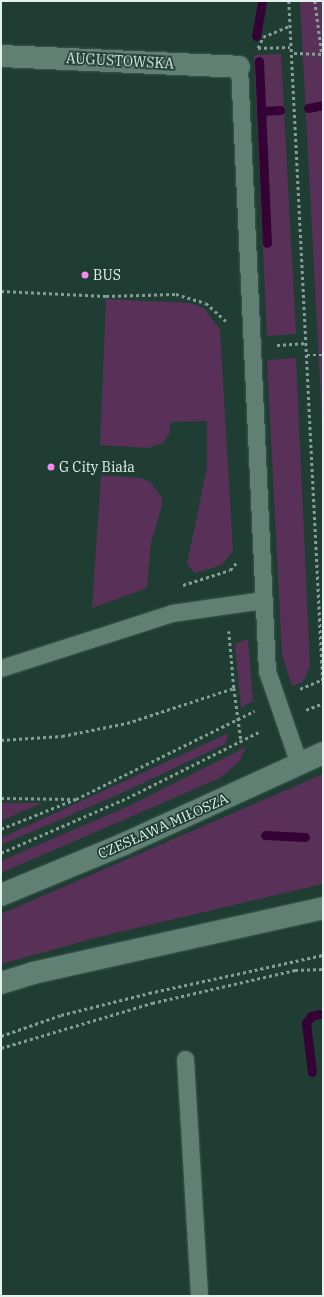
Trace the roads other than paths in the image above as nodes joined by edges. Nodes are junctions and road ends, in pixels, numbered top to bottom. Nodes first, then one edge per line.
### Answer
1 (1, 56) edge
2 (239, 66) joint
3 (263, 600) junction
4 (1, 668) edge
5 (323, 753) edge
6 (299, 764) junction
7 (1, 895) edge
8 (323, 908) edge
9 (1, 983) edge
10 (185, 1059) dead end
11 (199, 1296) edge

1 - 2 main road, AUGUSTOWSKA
2 - 3 lane
3 - 4 lane
3 - 6 lane
5 - 6 main road, CZESŁAWA MIŁOSZA
6 - 7 main road, CZESŁAWA MIŁOSZA
8 - 9 main road
10 - 11 lane

